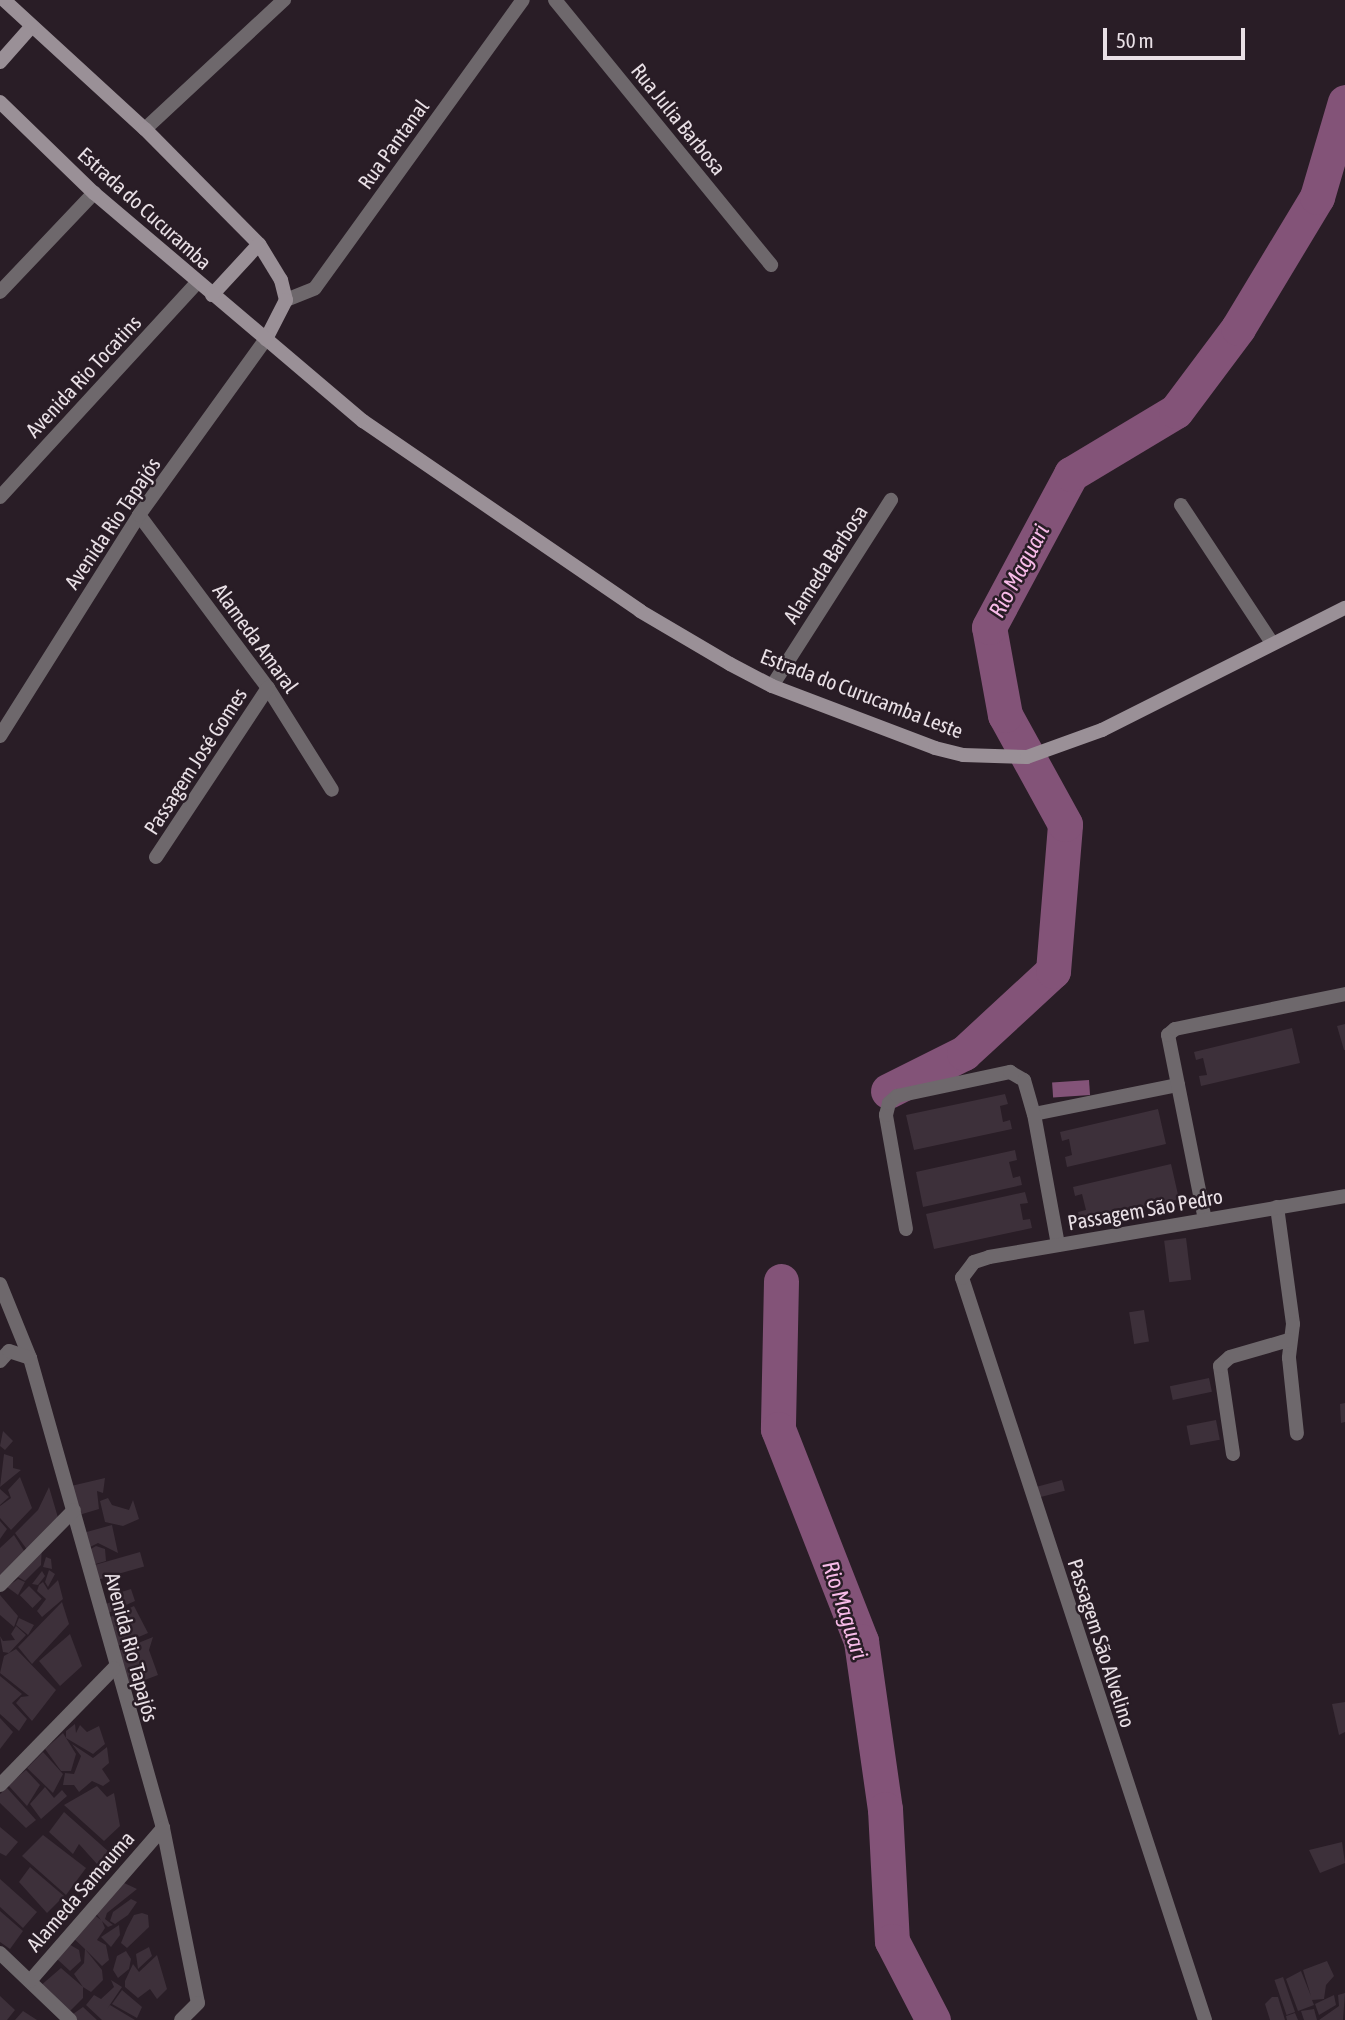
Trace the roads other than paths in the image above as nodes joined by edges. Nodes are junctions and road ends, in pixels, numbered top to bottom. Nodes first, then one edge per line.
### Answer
1 (4, 0) edge
2 (284, 0) edge
3 (523, 0) edge
4 (555, 0) edge
5 (32, 27) junction
6 (0, 62) edge
7 (0, 102) edge
8 (145, 129) junction
9 (94, 193) junction
10 (259, 244) junction
11 (771, 265) dead end
12 (197, 283) junction
13 (0, 292) edge
14 (212, 295) junction
15 (286, 300) junction
16 (267, 339) junction
17 (0, 497) edge
18 (891, 500) dead end
19 (1181, 505) dead end
20 (139, 515) junction
21 (1345, 608) edge
22 (1272, 643) junction
23 (772, 686) junction
24 (268, 688) junction
25 (0, 736) edge
26 (332, 790) dead end
27 (156, 857) dead end
28 (1345, 994) edge
29 (1178, 1085) junction
30 (1034, 1114) junction
31 (1345, 1196) edge
32 (1277, 1207) junction
33 (1205, 1220) junction
34 (906, 1229) dead end
35 (1058, 1245) junction
36 (962, 1278) joint
37 (0, 1284) edge
38 (1289, 1340) junction
39 (3, 1352) edge
40 (30, 1358) junction
41 (1297, 1434) dead end
42 (1233, 1454) dead end
43 (74, 1510) junction
44 (0, 1584) edge
45 (114, 1668) junction
46 (0, 1785) edge
47 (163, 1828) junction
48 (0, 1953) edge
49 (30, 1981) junction
50 (69, 2020) edge
51 (181, 2020) edge
52 (1205, 2020) edge

1 - 5 main road
2 - 8 street
3 - 15 street, Rua Pantanal
4 - 11 street, Rua Julia Barbosa
5 - 6 main road
5 - 8 main road
7 - 9 main road, Estrada do Cucuramba
8 - 10 main road
9 - 12 main road, Estrada do Cucuramba
9 - 13 street
10 - 14 main road
10 - 15 main road
12 - 14 main road, Estrada do Cucuramba
12 - 17 street, Avenida Rio Tocatins
14 - 16 main road, Estrada do Cucuramba
15 - 16 main road
16 - 20 street, Avenida Rio Tapajós
16 - 23 main road, Estrada do Curucamba Leste
18 - 23 street, Alameda Barbosa
19 - 22 street
20 - 24 street, Alameda Amaral
20 - 25 street, Avenida Rio Tapajós
21 - 22 main road, Estrada do Curucamba Leste
22 - 23 main road, Estrada do Curucamba Leste
24 - 26 street, Alameda Amaral
24 - 27 street, Passagem José Gomes
28 - 29 street
29 - 30 street
29 - 33 street
30 - 34 street
30 - 35 street
31 - 32 street, Passagem São Pedro
32 - 33 street, Passagem São Pedro
32 - 38 street
33 - 35 street, Passagem São Pedro
35 - 36 street, Passagem São Pedro
36 - 52 street, Passagem São Alvelino
37 - 40 street, Avenida Rio Tapajós
38 - 41 street
38 - 42 street
39 - 40 street
40 - 43 street, Avenida Rio Tapajós
43 - 44 street
43 - 45 street, Avenida Rio Tapajós
45 - 46 street
45 - 47 street, Avenida Rio Tapajós
47 - 49 street, Alameda Samauma
47 - 51 street, Avenida Rio Tapajós
48 - 49 street
49 - 50 street

